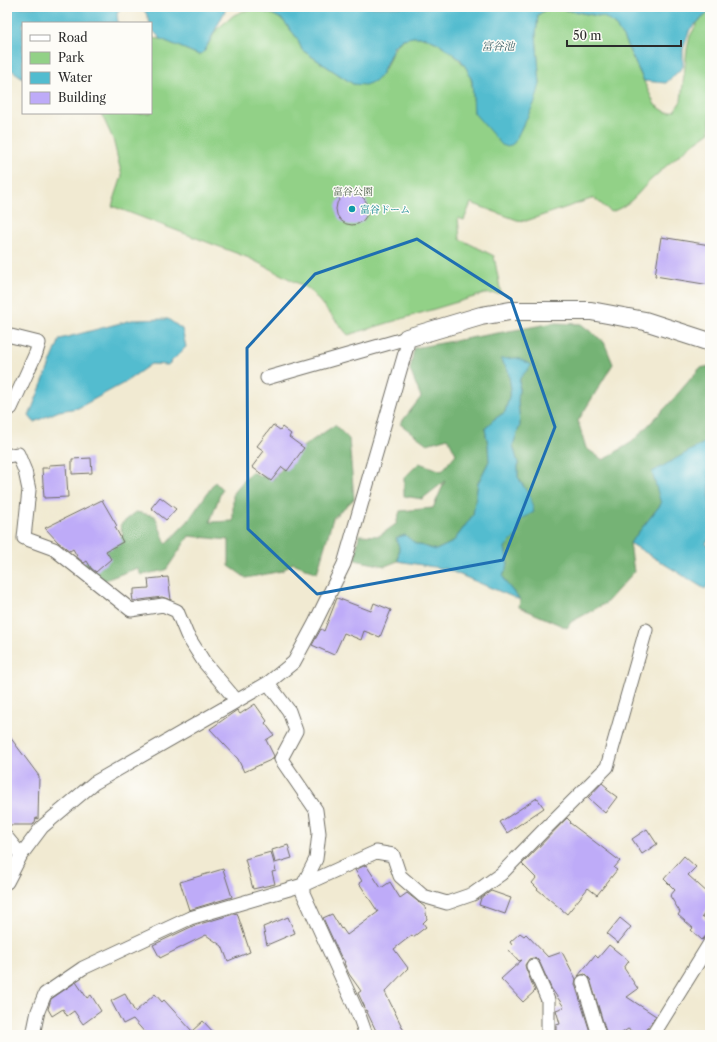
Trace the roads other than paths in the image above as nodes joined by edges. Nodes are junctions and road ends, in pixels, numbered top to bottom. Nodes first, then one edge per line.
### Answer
1 (7, 335) edge
2 (407, 338) junction
3 (710, 342) edge
4 (267, 378) dead end
5 (7, 410) edge
6 (7, 456) edge
7 (646, 630) dead end
8 (268, 683) junction
9 (237, 701) junction
10 (7, 838) edge
11 (21, 855) junction
12 (7, 882) edge
13 (303, 885) junction
14 (710, 943) edge
15 (533, 966) dead end
16 (583, 982) dead end
17 (33, 1035) edge
18 (366, 1035) edge
19 (548, 1035) edge
20 (599, 1035) edge
21 (653, 1035) edge

1 - 5 street
2 - 3 street
2 - 4 street
2 - 8 street
6 - 9 street
7 - 13 street
8 - 9 street
8 - 13 street
9 - 11 street
10 - 11 street
11 - 12 street
13 - 17 street
13 - 18 street
14 - 21 street
15 - 19 street
16 - 20 street

